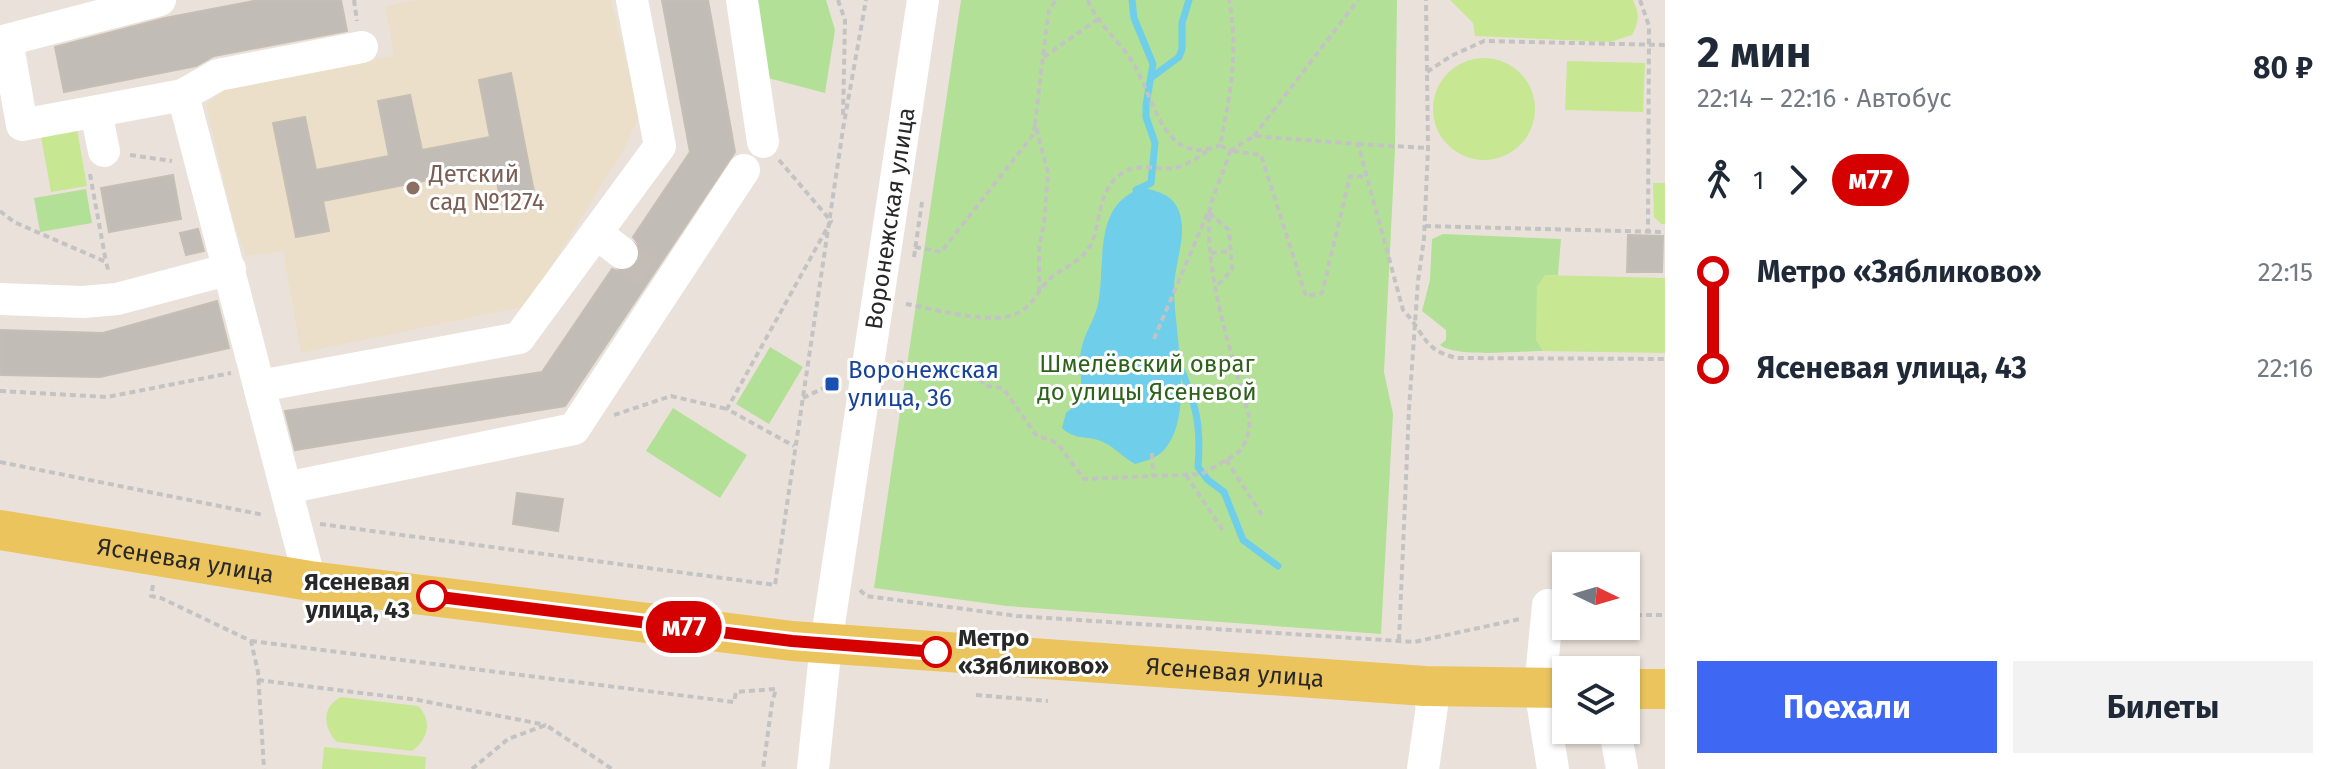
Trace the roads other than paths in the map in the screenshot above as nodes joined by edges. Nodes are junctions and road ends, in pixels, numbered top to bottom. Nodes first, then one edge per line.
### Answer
1 (160, 0) edge
2 (632, 0) edge
3 (742, 0) edge
4 (923, 0) edge
5 (68, 12) edge
6 (362, 47) dead end
7 (183, 95) junction
8 (96, 112) junction
9 (763, 142) road end
10 (97, 162) road end
11 (744, 170) dead end
12 (596, 233) junction
13 (622, 253) tunnel mouth
14 (230, 269) junction
15 (0, 299) edge
16 (258, 377) junction
17 (286, 488) junction
18 (0, 530) edge
19 (310, 581) junction
20 (1548, 611) road end
21 (826, 644) junction
22 (1552, 673) edge
23 (1425, 686) junction
24 (1552, 688) edge
25 (1640, 689) edge
26 (1665, 689) edge
27 (1553, 744) edge
28 (1618, 744) edge
29 (813, 769) edge
30 (1423, 769) edge
31 (1553, 769) edge
32 (1622, 769) edge

1 - 5 street
2 - 12 street
3 - 9 street
4 - 21 street, Воронежская улица
5 - 8 street
6 - 7 street
7 - 8 street
7 - 14 street
8 - 10 street
11 - 17 street
12 - 13 street
12 - 16 street
14 - 15 street
14 - 16 street
16 - 17 street
17 - 19 street
18 - 19 main road, Ясеневая улица
19 - 21 main road, Ясеневая улица
20 - 22 street
21 - 23 main road, Ясеневая улица
21 - 29 street, Воронежская улица
23 - 24 main road, Ясеневая улица
23 - 30 street
25 - 26 main road
27 - 31 street
28 - 32 street

